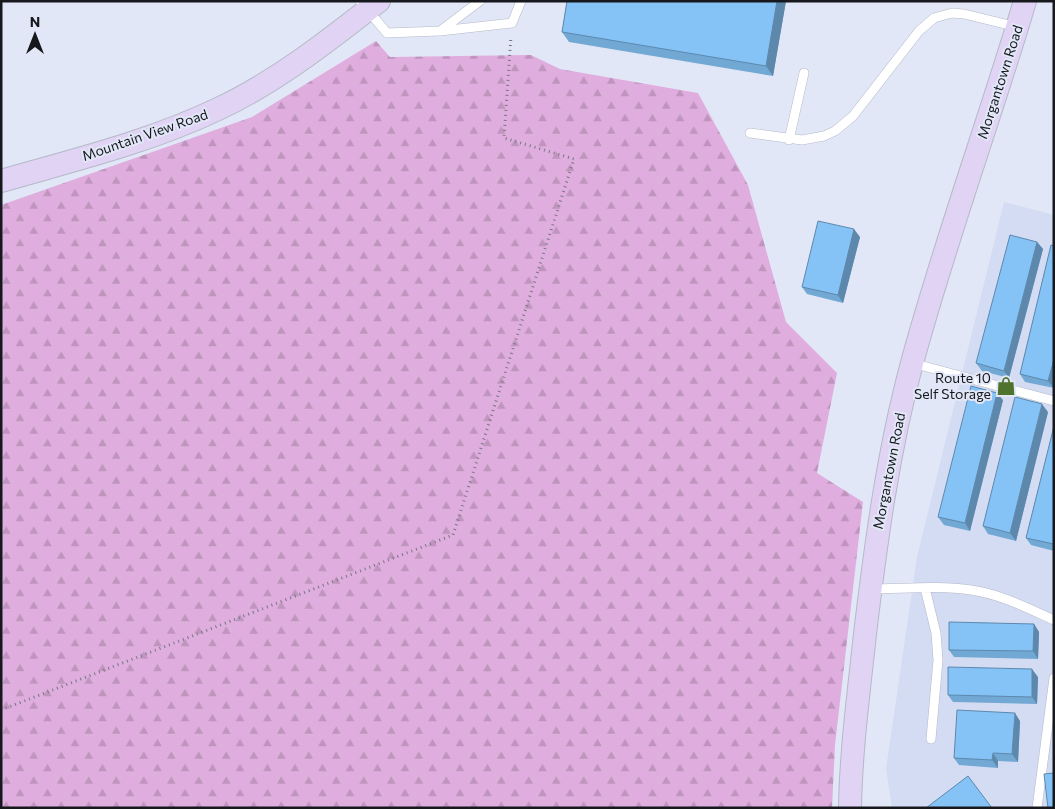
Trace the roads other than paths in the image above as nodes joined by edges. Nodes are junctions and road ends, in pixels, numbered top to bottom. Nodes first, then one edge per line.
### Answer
1 (480, 1) edge
2 (521, 1) edge
3 (1025, 1) edge
4 (368, 4) edge
5 (1018, 27) junction
6 (440, 31) junction
7 (804, 73) dead end
8 (750, 133) dead end
9 (789, 140) junction
10 (1, 181) edge
11 (912, 363) junction
12 (1054, 401) edge
13 (925, 588) junction
14 (870, 589) junction
15 (1054, 620) edge
16 (1054, 678) edge
17 (931, 739) dead end
18 (850, 808) edge
19 (1037, 808) edge

1 - 6 lane
2 - 6 lane
3 - 5 main road, Morgantown Road
4 - 6 lane
4 - 10 main road, Mountain View Road
5 - 9 lane
5 - 11 main road, Morgantown Road
7 - 9 lane
8 - 9 lane
11 - 12 lane
11 - 14 main road, Morgantown Road
13 - 14 lane
13 - 15 lane
13 - 17 lane
14 - 18 main road, Morgantown Road
16 - 19 lane

